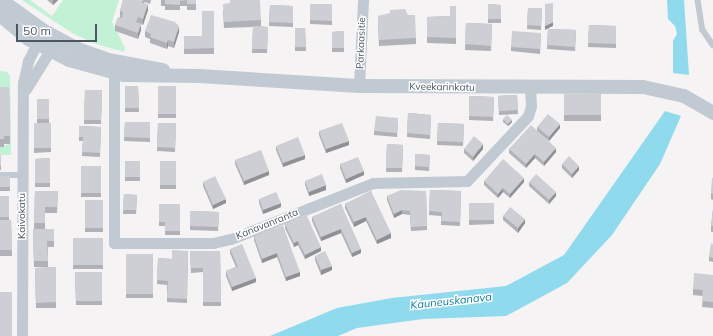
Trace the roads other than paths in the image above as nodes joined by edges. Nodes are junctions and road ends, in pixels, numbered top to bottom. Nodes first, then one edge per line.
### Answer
1 (0, 0) edge
2 (362, 0) edge
3 (698, 0) edge
4 (0, 15) edge
5 (44, 31) junction
6 (58, 38) junction
7 (36, 44) junction
8 (713, 45) edge
9 (49, 51) junction
10 (114, 73) junction
11 (199, 76) junction
12 (359, 86) junction
13 (530, 88) junction
14 (23, 97) junction
15 (712, 109) edge
16 (0, 175) edge
17 (22, 175) junction
18 (22, 336) edge

1 - 5 street, Kveekarinkatu
2 - 12 street, Parkaasitie
3 - 8 lane
4 - 7 street, Kveekarinkatu
5 - 6 street, Kveekarinkatu
5 - 7 street, Kaivokatu
6 - 9 street, Kaivokatu
6 - 11 street, Kveekarinkatu
7 - 9 street, Kveekarinkatu
7 - 14 street, Kaivokatu
9 - 10 street, Kveekarinkatu
9 - 14 street, Kaivokatu
10 - 11 street, Kveekarinkatu
10 - 13 street, Kanavanranta
11 - 12 street, Kveekarinkatu
12 - 13 street, Kveekarinkatu
13 - 15 street, Kveekarinkatu
14 - 17 street, Kaivokatu
16 - 17 lane
17 - 18 street, Kaivokatu

